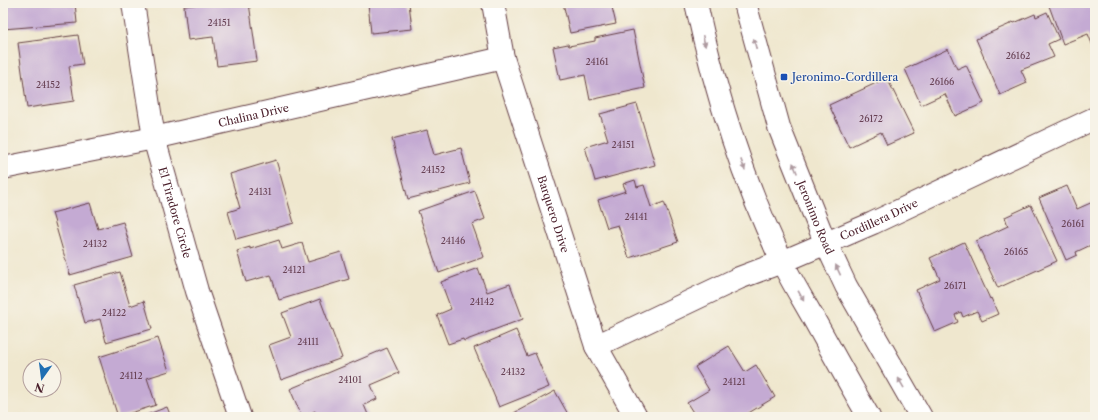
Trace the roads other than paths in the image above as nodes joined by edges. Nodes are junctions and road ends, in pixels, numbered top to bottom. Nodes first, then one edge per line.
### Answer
1 (133, 3) edge
2 (493, 3) edge
3 (696, 3) edge
4 (745, 3) edge
5 (503, 58) junction
6 (1095, 118) edge
7 (154, 138) junction
8 (3, 168) edge
9 (825, 243) junction
10 (782, 262) junction
11 (596, 346) junction
12 (240, 417) edge
13 (636, 417) edge
14 (868, 417) edge
15 (920, 417) edge

1 - 7 street, El Tiradore Circle
2 - 5 street, Barquero Drive
3 -> 10 street
9 -> 4 street, Jeronimo Road
5 - 7 street, Chalina Drive
5 - 11 street, Barquero Drive
6 - 9 street, Cordillera Drive
7 - 8 street, Chalina Drive
7 - 12 street, El Tiradore Circle
9 - 10 street, Cordillera Drive
15 -> 9 street, Jeronimo Road
10 - 11 street, Cordillera Drive
10 -> 14 street
11 - 13 street, Barquero Drive

